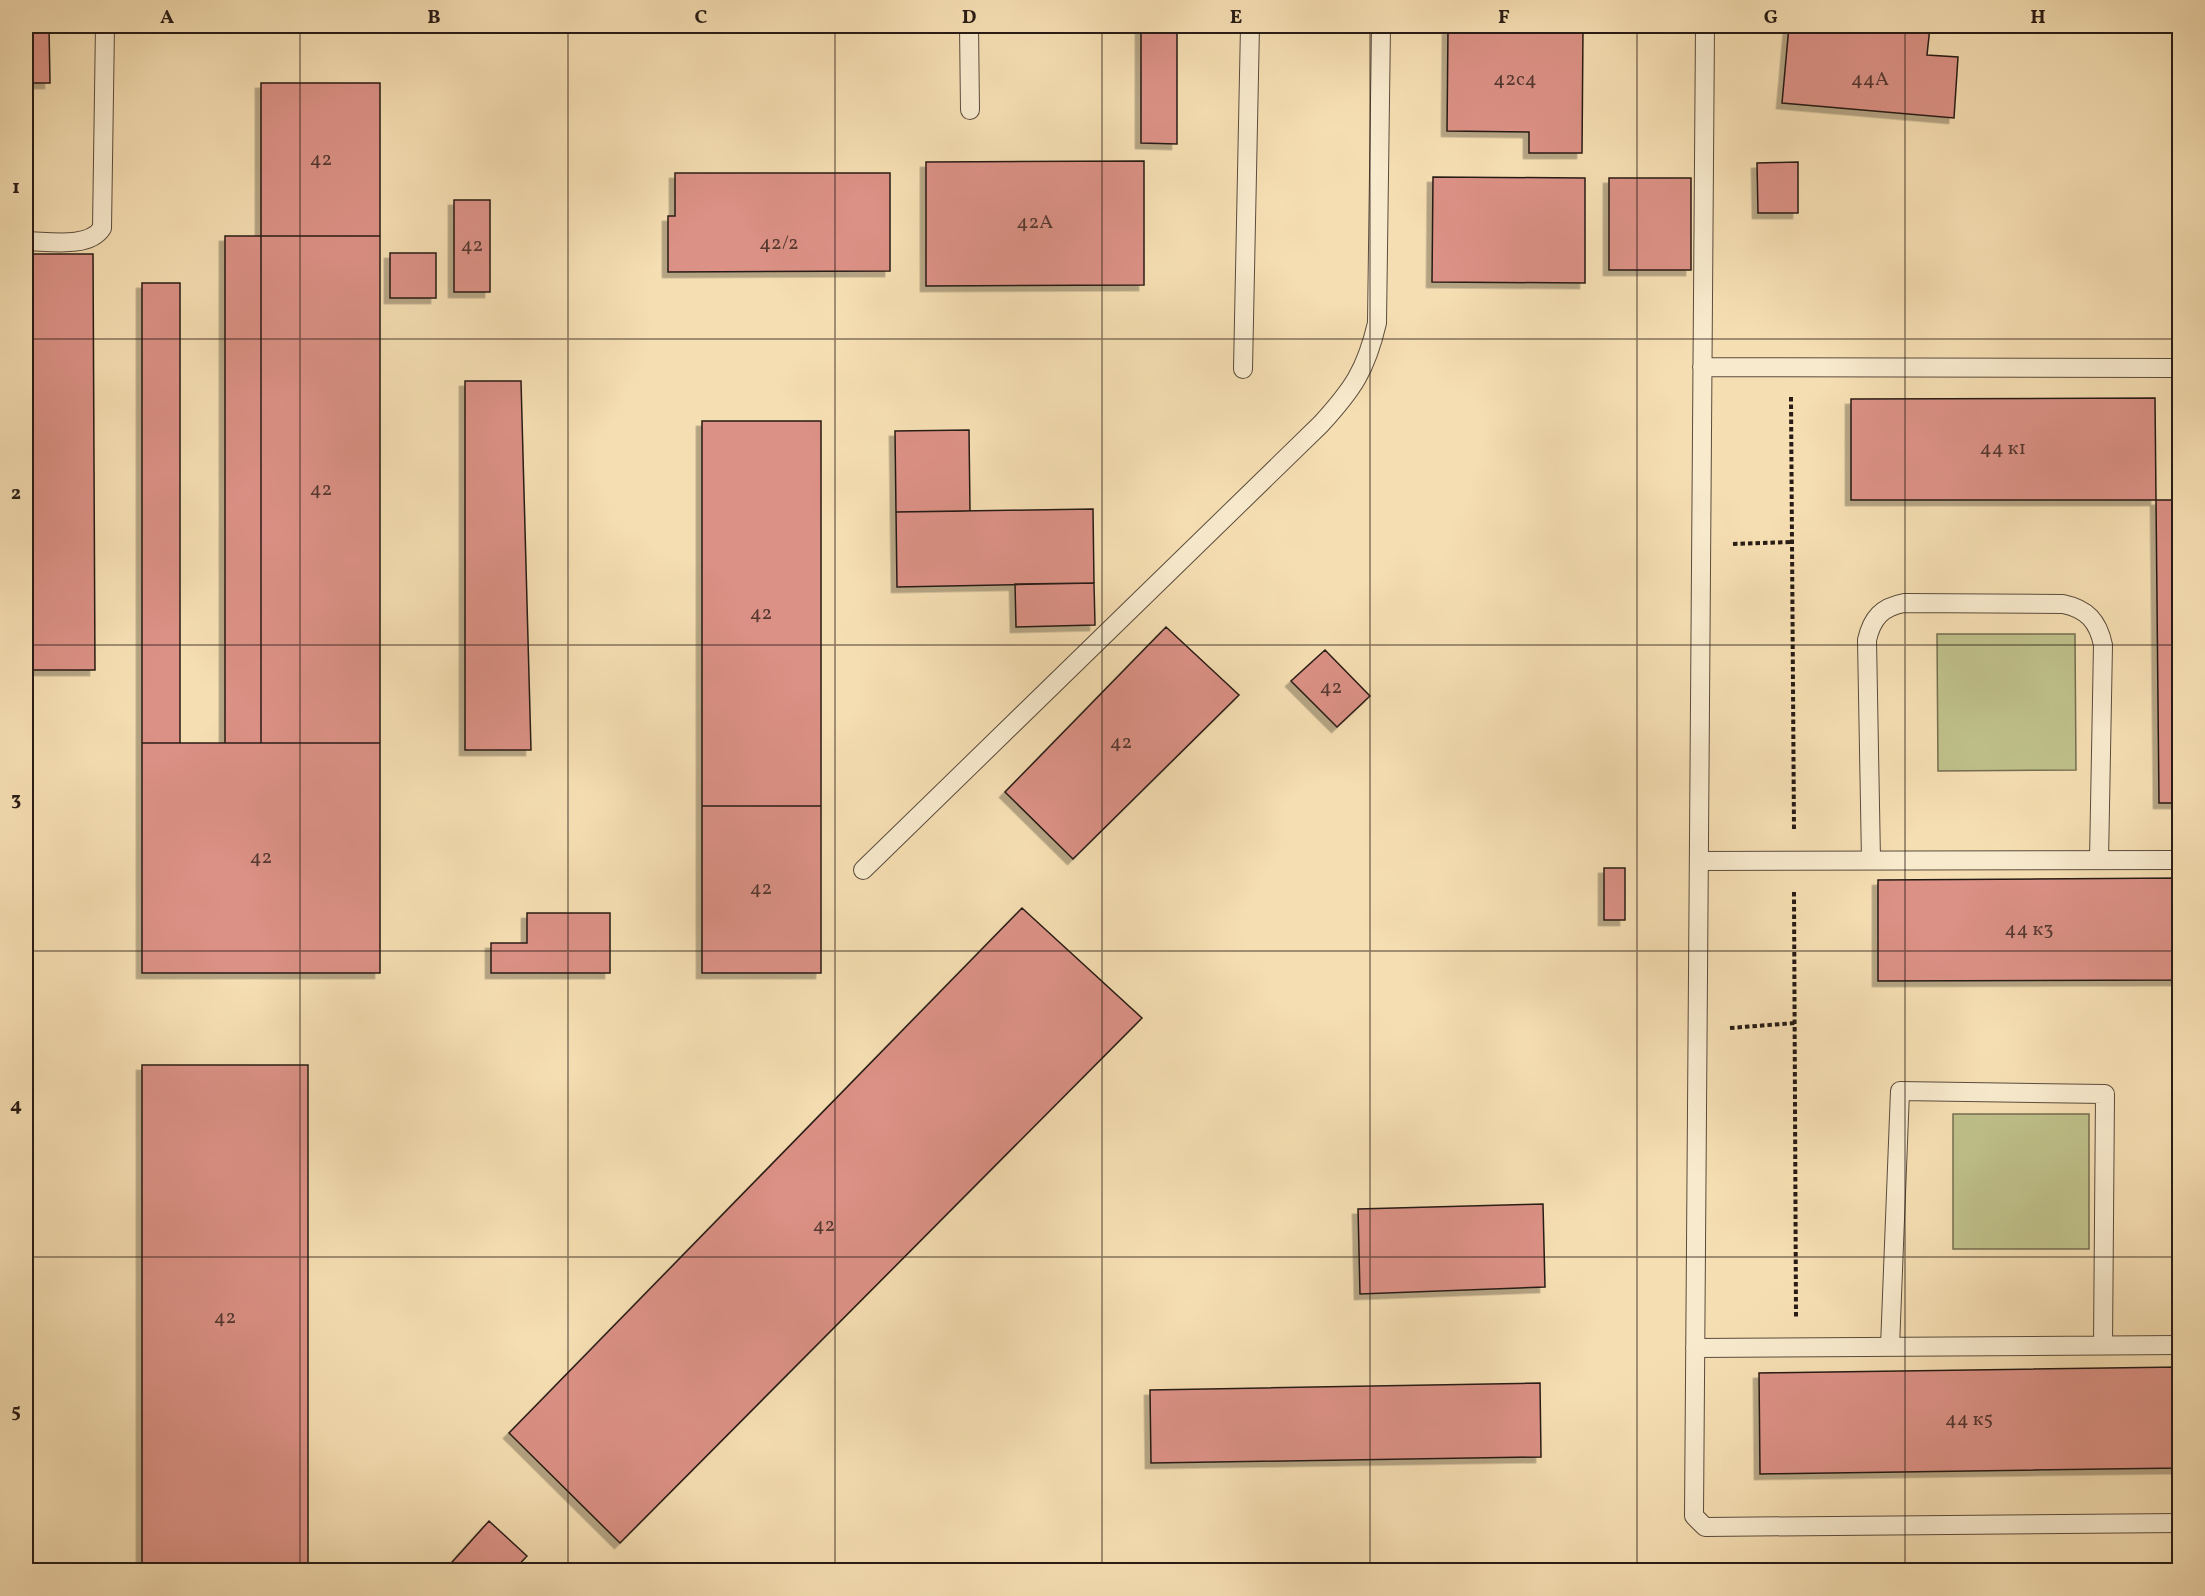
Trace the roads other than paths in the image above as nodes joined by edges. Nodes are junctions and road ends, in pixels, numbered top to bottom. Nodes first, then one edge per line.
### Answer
1 (105, 26) edge
2 (969, 26) edge
3 (1250, 26) edge
4 (1381, 26) edge
5 (1705, 26) edge
6 (970, 110) dead end
7 (26, 241) edge
8 (1702, 367) junction
9 (2180, 368) edge
10 (1243, 369) dead end
11 (1871, 860) junction
12 (2100, 860) junction
13 (2180, 860) edge
14 (1699, 861) junction
15 (863, 870) dead end
16 (2103, 1345) junction
17 (2180, 1345) edge
18 (1890, 1347) junction
19 (1695, 1348) junction
20 (2180, 1522) edge

1 - 7 lane
2 - 6 lane
3 - 10 lane
4 - 15 lane
5 - 8 lane
8 - 9 lane
8 - 14 lane
11 - 12 lane
11 - 12 lane
11 - 14 lane
12 - 13 lane
14 - 19 lane
16 - 17 lane
16 - 18 lane
16 - 18 lane
18 - 19 lane
19 - 20 lane

